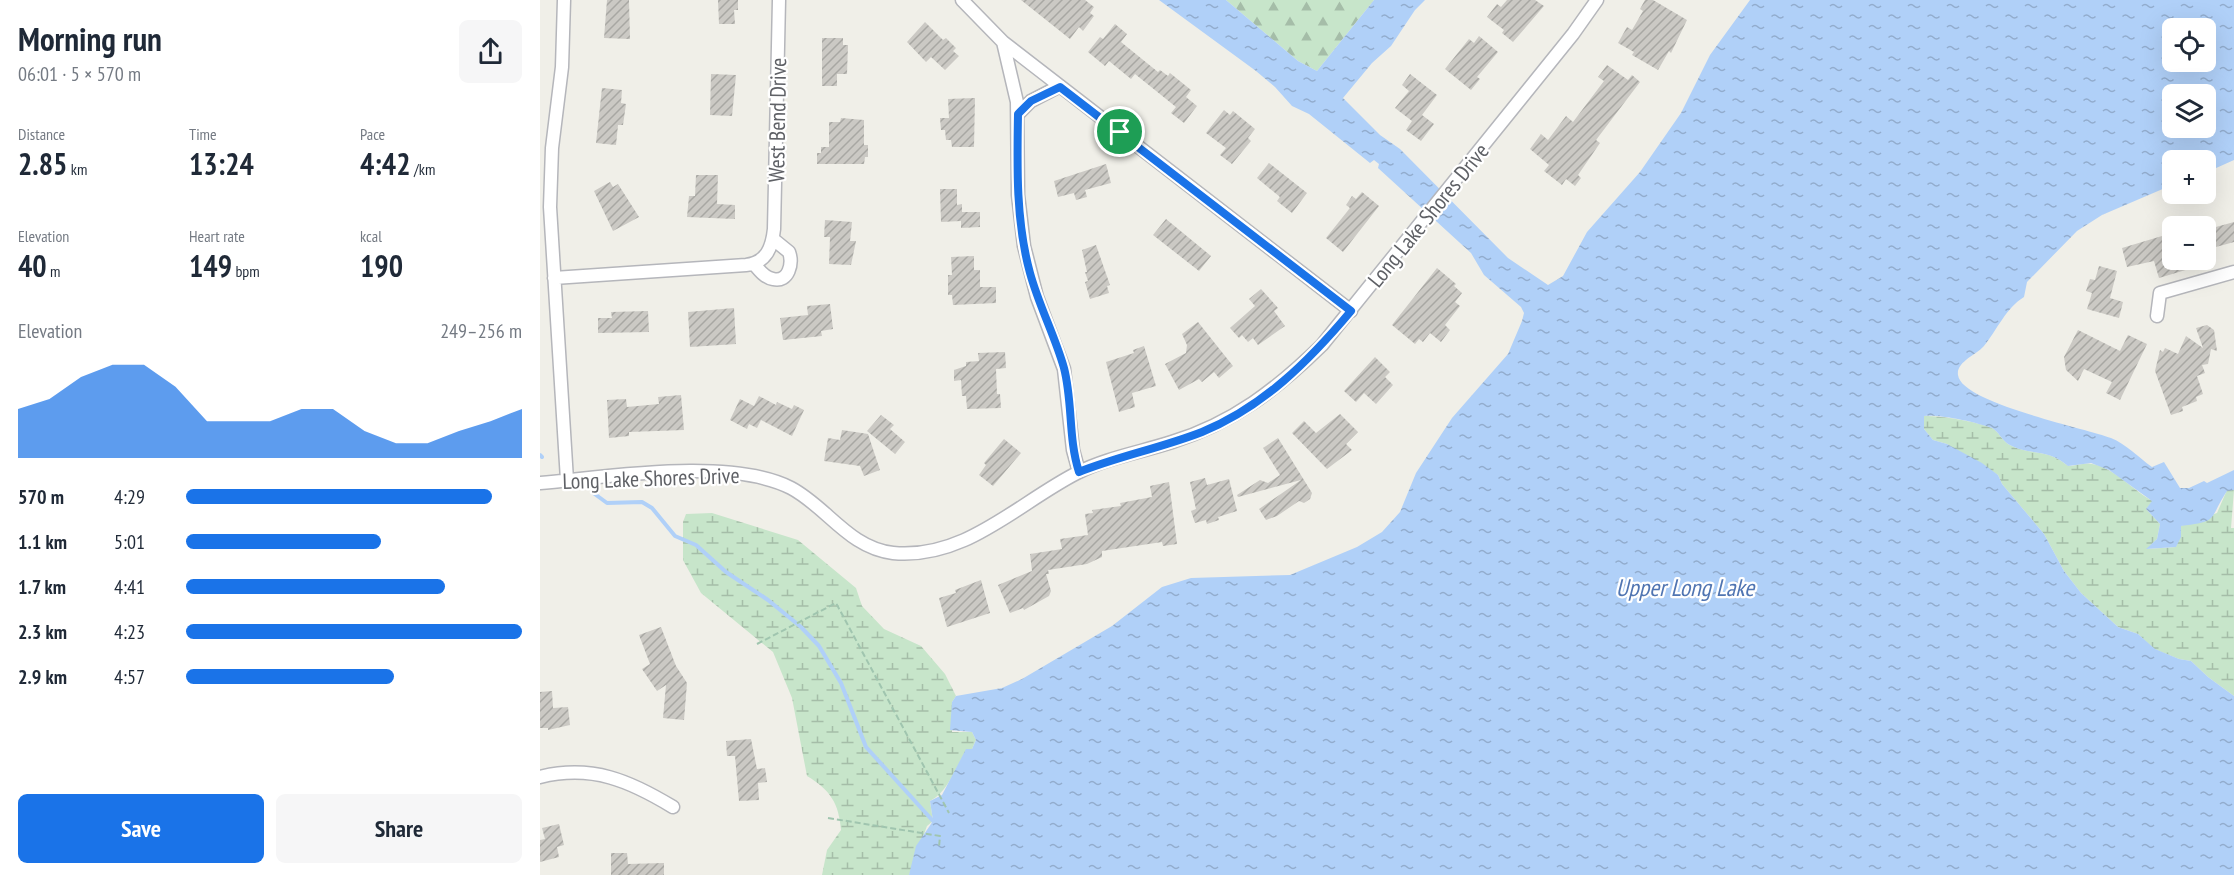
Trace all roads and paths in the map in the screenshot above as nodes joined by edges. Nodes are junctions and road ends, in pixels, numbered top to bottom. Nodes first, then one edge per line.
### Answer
1 (564, 0) edge
2 (779, 0) edge
3 (962, 0) edge
4 (1597, 0) edge
5 (1003, 42) junction
6 (1060, 87) junction
7 (1018, 114) junction
8 (773, 239) junction
9 (754, 264) junction
10 (2234, 272) edge
11 (554, 278) junction
12 (1351, 311) junction
13 (2157, 315) dead end
14 (1079, 472) junction
15 (567, 480) junction
16 (540, 483) edge
17 (758, 644) dead end
18 (540, 777) edge
19 (674, 807) dead end
20 (949, 813) dead end
21 (828, 818) dead end
22 (939, 847) dead end

1 - 11 street
2 - 8 street, West Bend Drive
3 - 5 street
4 - 12 street, Long Lake Shores Drive
5 - 6 street
5 - 7 street
6 - 7 street
6 - 12 street
7 - 14 street
8 - 9 street
8 - 9 street
9 - 11 street
10 - 13 street
11 - 15 street
12 - 14 street, Long Lake Shores Drive
14 - 15 street, Long Lake Shores Drive
15 - 16 street, Long Lake Shores Drive
17 - 20 path
18 - 19 street
21 - 22 path

